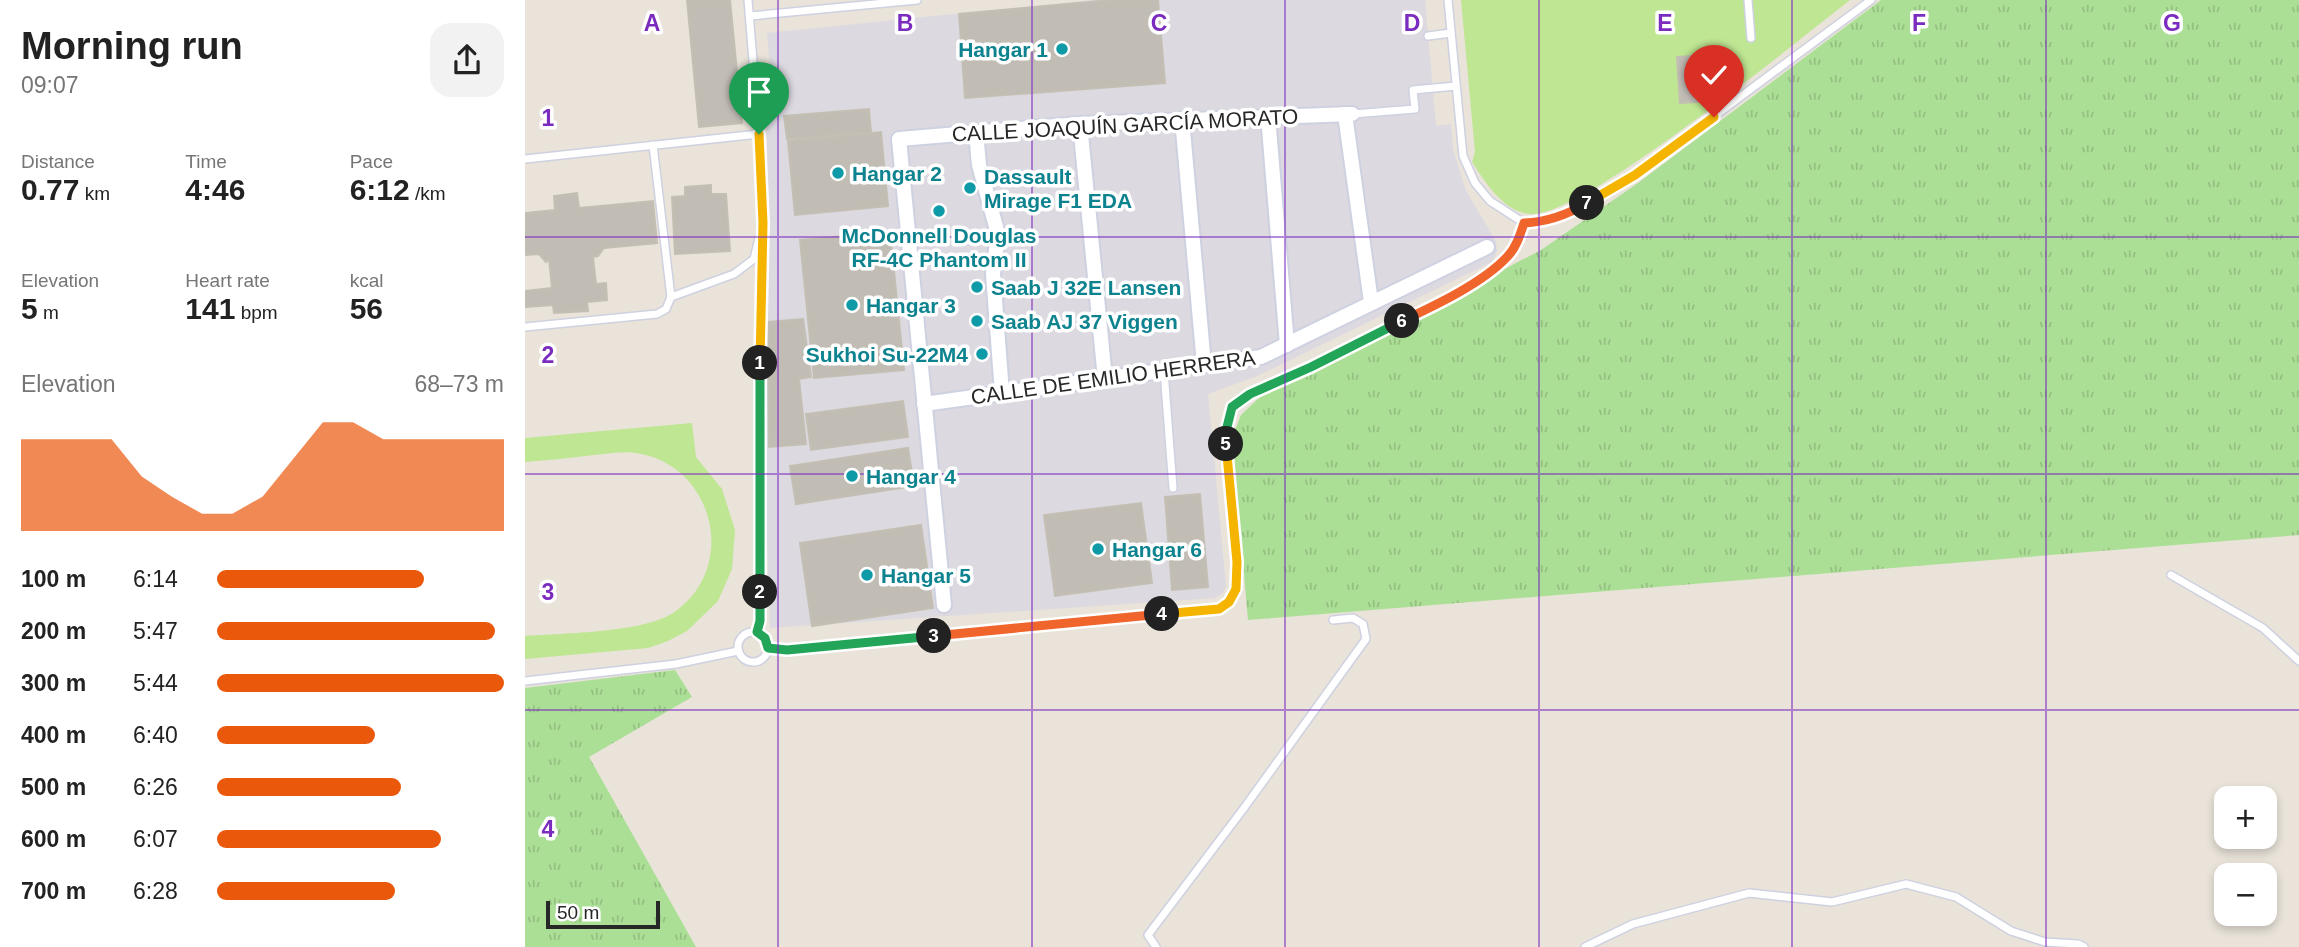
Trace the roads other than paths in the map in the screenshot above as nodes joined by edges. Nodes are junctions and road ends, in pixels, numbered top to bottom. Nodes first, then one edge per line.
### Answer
1 (748, 0) edge
2 (914, 0) edge
3 (1448, 0) edge
4 (1748, 0) edge
5 (1871, 0) edge
6 (750, 16) junction
7 (1451, 33) junction
8 (1428, 36) dead end
9 (1751, 38) dead end
10 (1456, 86) junction
11 (1348, 114) junction
12 (1268, 116) junction
13 (1182, 119) junction
14 (1080, 124) junction
15 (976, 132) junction
16 (759, 134) junction
17 (653, 145) junction
18 (525, 159) edge
19 (763, 223) junction
20 (1524, 223) junction
21 (1487, 247) dead end
22 (671, 298) junction
23 (1371, 302) junction
24 (525, 327) edge
25 (1287, 345) junction
26 (1204, 365) junction
27 (1164, 371) junction
28 (1105, 379) junction
29 (1002, 393) junction
30 (924, 404) junction
31 (1173, 488) dead end
32 (2171, 575) dead end
33 (944, 605) dead end
34 (1333, 620) dead end
35 (757, 632) junction
36 (768, 648) junction
37 (738, 651) junction
38 (2299, 661) edge
39 (525, 681) edge
40 (1156, 947) edge
41 (1585, 947) edge
42 (2084, 947) edge

1 - 6 lane
2 - 6 lane
3 - 7 lane
4 - 9 lane
5 - 20 lane
6 - 16 lane
7 - 8 lane
7 - 10 lane
10 - 11 lane
10 - 20 lane
11 - 12 street, CALLE JOAQUÍN GARCÍA MORATO
11 - 23 street
12 - 13 street, CALLE JOAQUÍN GARCÍA MORATO
12 - 25 street
13 - 14 street, CALLE JOAQUÍN GARCÍA MORATO
13 - 26 street
14 - 15 street, CALLE JOAQUÍN GARCÍA MORATO
14 - 28 street
15 - 29 street
15 - 30 street, CALLE JOAQUÍN GARCÍA MORATO
16 - 17 lane
16 - 19 lane
17 - 18 lane
17 - 22 lane
19 - 22 lane
19 - 35 lane
20 - 36 lane
21 - 23 street, CALLE DE EMILIO HERRERA
22 - 24 lane
23 - 25 street, CALLE DE EMILIO HERRERA
25 - 26 street, CALLE DE EMILIO HERRERA
26 - 27 street, CALLE DE EMILIO HERRERA
27 - 28 street, CALLE DE EMILIO HERRERA
27 - 31 lane
28 - 29 street, CALLE DE EMILIO HERRERA
29 - 30 street, CALLE DE EMILIO HERRERA
30 - 33 street
32 - 38 lane
34 - 40 lane
35 - 36 lane
35 - 37 lane
36 - 37 lane
37 - 39 lane
41 - 42 lane

